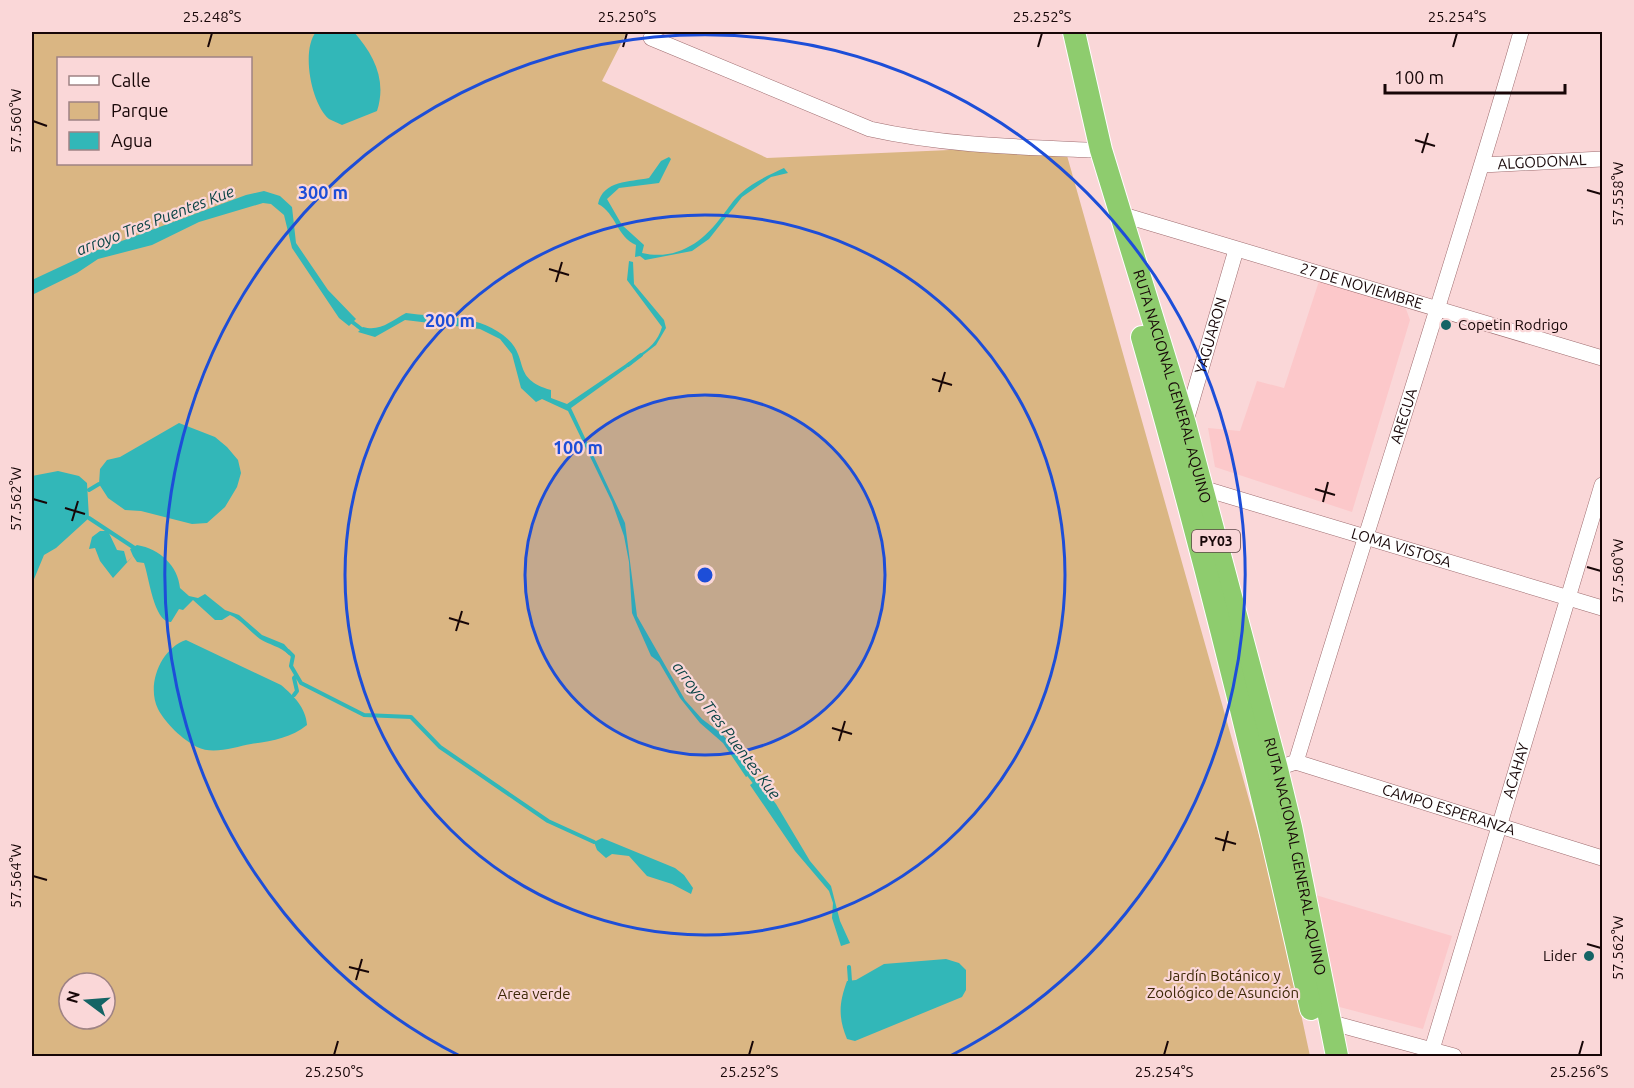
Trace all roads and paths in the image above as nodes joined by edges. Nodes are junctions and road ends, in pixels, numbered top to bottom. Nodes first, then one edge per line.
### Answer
1 (1061, 32) edge
2 (1074, 32) edge
3 (1521, 32) edge
4 (651, 38) dead end
5 (1089, 150) junction
6 (1602, 159) edge
7 (1482, 165) junction
8 (1120, 214) junction
9 (1236, 250) junction
10 (1438, 310) junction
11 (1602, 358) edge
12 (1185, 423) junction
13 (1602, 485) edge
14 (1202, 488) junction
15 (1364, 535) junction
16 (1570, 598) junction
17 (1602, 608) edge
18 (1277, 769) junction
19 (1500, 826) junction
20 (1602, 858) edge
21 (1329, 1022) junction
22 (1431, 1053) edge
23 (1321, 1056) edge
24 (1337, 1056) edge
25 (1454, 1056) edge

1 - 5 highway, RUTA NACIONAL GENERAL AQUINO / PY03
2 - 8 highway, RUTA NACIONAL GENERAL AQUINO / PY03
3 - 7 street, AREGUA
4 - 5 street
5 - 18 highway, RUTA NACIONAL GENERAL AQUINO / PY03
6 - 7 street, ALGODONAL
7 - 10 street, AREGUA
8 - 9 street, 27 DE NOVIEMBRE
8 - 12 highway, RUTA NACIONAL GENERAL AQUINO / PY03
9 - 10 street, 27 DE NOVIEMBRE
9 - 12 street, YAGUARON
10 - 11 street, 27 DE NOVIEMBRE
10 - 15 street, AREGUA
12 - 14 highway, RUTA NACIONAL GENERAL AQUINO / PY03
13 - 16 street, ACAHAY
14 - 15 street, LOMA VISTOSA
14 - 18 highway, RUTA NACIONAL GENERAL AQUINO / PY03
15 - 16 street, LOMA VISTOSA
15 - 18 street, AREGUA
16 - 17 street, LOMA VISTOSA
16 - 19 street, ACAHAY
18 - 19 street, CAMPO ESPERANZA
18 - 21 highway, RUTA NACIONAL GENERAL AQUINO / PY03
18 - 23 highway, RUTA NACIONAL GENERAL AQUINO / PY03
19 - 20 street, CAMPO ESPERANZA
19 - 22 street, ACAHAY
21 - 22 street
21 - 24 highway, RUTA NACIONAL GENERAL AQUINO / PY03
22 - 25 street

